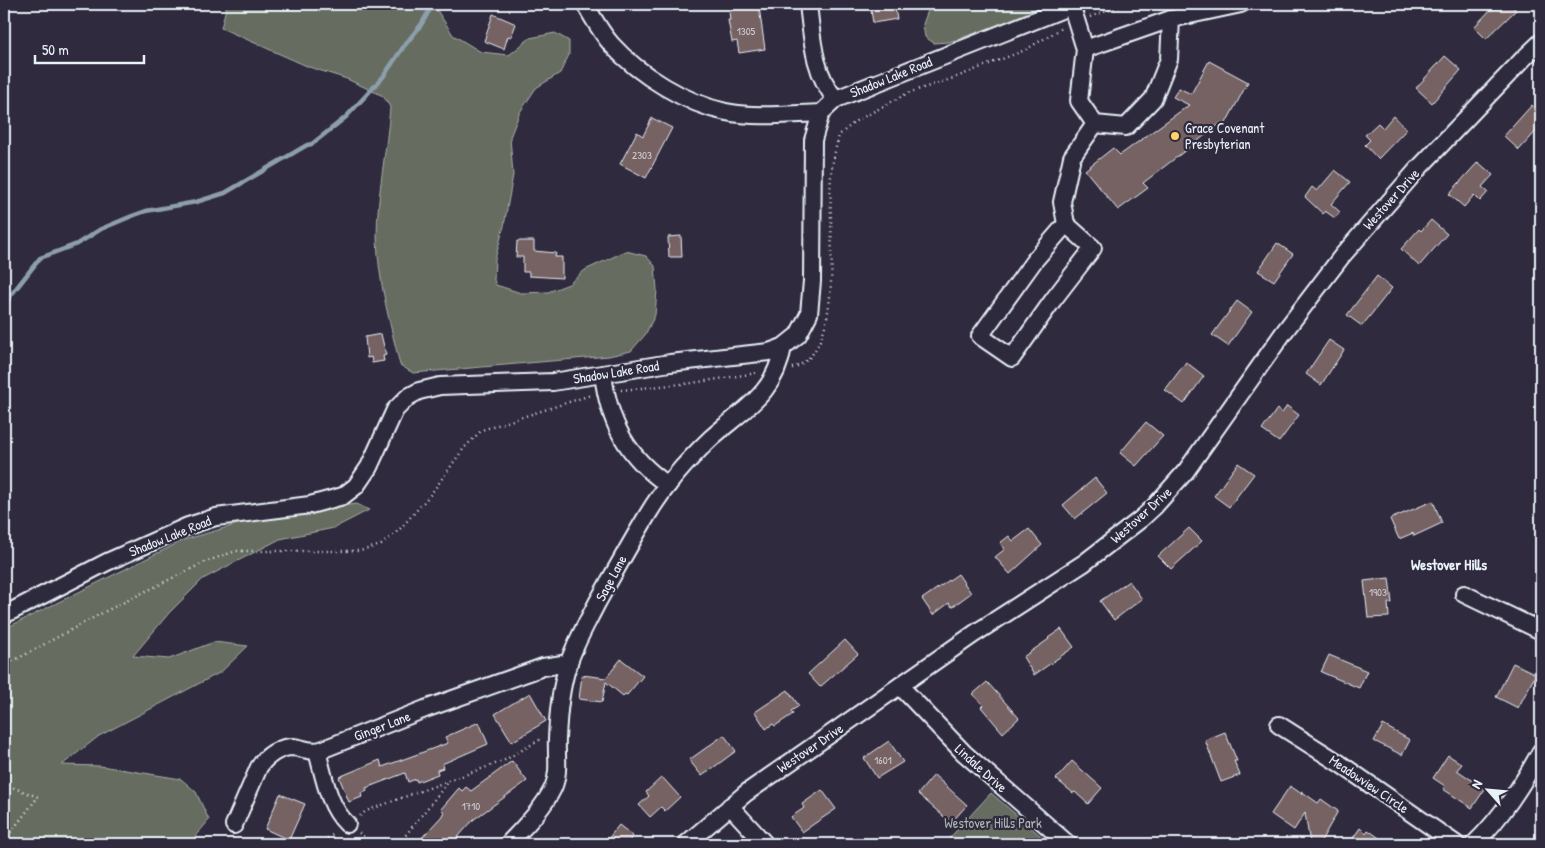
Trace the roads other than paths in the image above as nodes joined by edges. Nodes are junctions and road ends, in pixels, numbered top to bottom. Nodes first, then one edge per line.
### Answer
1 (586, 4) edge
2 (808, 4) edge
3 (1073, 4) edge
4 (1241, 4) edge
5 (1171, 19) junction
6 (1541, 42) edge
7 (1085, 49) junction
8 (836, 99) junction
9 (821, 113) junction
10 (1095, 124) junction
11 (1066, 224) junction
12 (783, 347) junction
13 (603, 374) junction
14 (668, 485) junction
15 (1464, 594) dead end
16 (4, 615) edge
17 (1541, 631) edge
18 (569, 663) junction
19 (900, 686) junction
20 (1279, 725) dead end
21 (317, 751) junction
22 (1541, 751) edge
23 (730, 806) junction
24 (347, 824) road end
25 (234, 825) dead end
26 (508, 844) edge
27 (686, 844) edge
28 (765, 844) edge
29 (1068, 844) edge
30 (1456, 844) edge
31 (1474, 844) edge

1 - 9 street
2 - 8 street
3 - 7 street
3 - 8 street, Shadow Lake Road
4 - 5 street
5 - 7 street
5 - 10 street
6 - 19 street, Westover Drive
7 - 10 street
8 - 9 street, Shadow Lake Road
9 - 12 street, Shadow Lake Road
10 - 11 street
11 - 11 street
12 - 13 street, Shadow Lake Road
12 - 14 street, Sage Lane
13 - 14 street
13 - 16 street, Shadow Lake Road
14 - 18 street, Sage Lane
15 - 17 street
18 - 21 street, Ginger Lane
18 - 26 street, Sage Lane
19 - 23 street, Westover Drive
19 - 29 street, Lindale Drive
20 - 30 street, Meadowview Circle
21 - 24 street
21 - 25 street, Ginger Lane
22 - 31 street
23 - 27 street, Westover Drive
23 - 28 street

